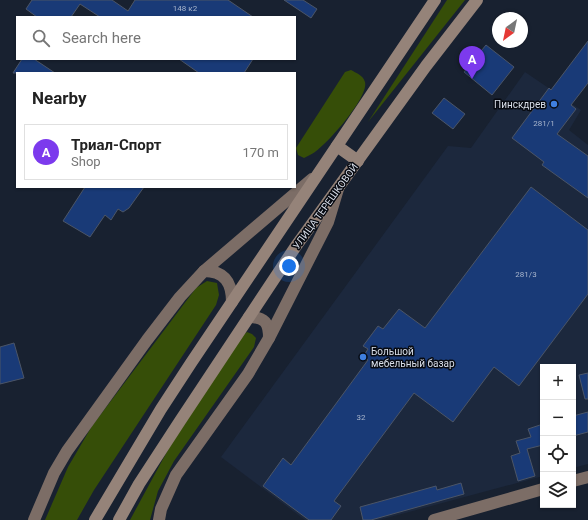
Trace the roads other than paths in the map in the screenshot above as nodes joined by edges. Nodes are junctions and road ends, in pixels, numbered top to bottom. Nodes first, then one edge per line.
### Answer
1 (435, 0) edge
2 (477, 0) edge
3 (337, 146) junction
4 (358, 161) junction
5 (318, 175) junction
6 (338, 188) junction
7 (204, 271) junction
8 (232, 302) junction
9 (249, 317) junction
10 (269, 338) junction
11 (588, 477) edge
12 (576, 480) edge
13 (540, 490) edge
14 (34, 520) edge
15 (95, 520) edge
16 (119, 520) edge
17 (159, 520) edge
18 (434, 520) edge

1 - 3 main road
2 - 4 main road, УЛИЦА ТЕРЕШКОВОЙ
3 - 4 main road
3 - 5 main road
4 - 6 main road, УЛИЦА ТЕРЕШКОВОЙ
5 - 7 main road
5 - 8 main road
6 - 9 main road, УЛИЦА ТЕРЕШКОВОЙ
6 - 10 main road
7 - 8 main road
7 - 14 main road
8 - 15 main road
9 - 10 main road
9 - 16 main road, УЛИЦА ТЕРЕШКОВОЙ
10 - 17 main road
11 - 12 main road
13 - 18 main road

